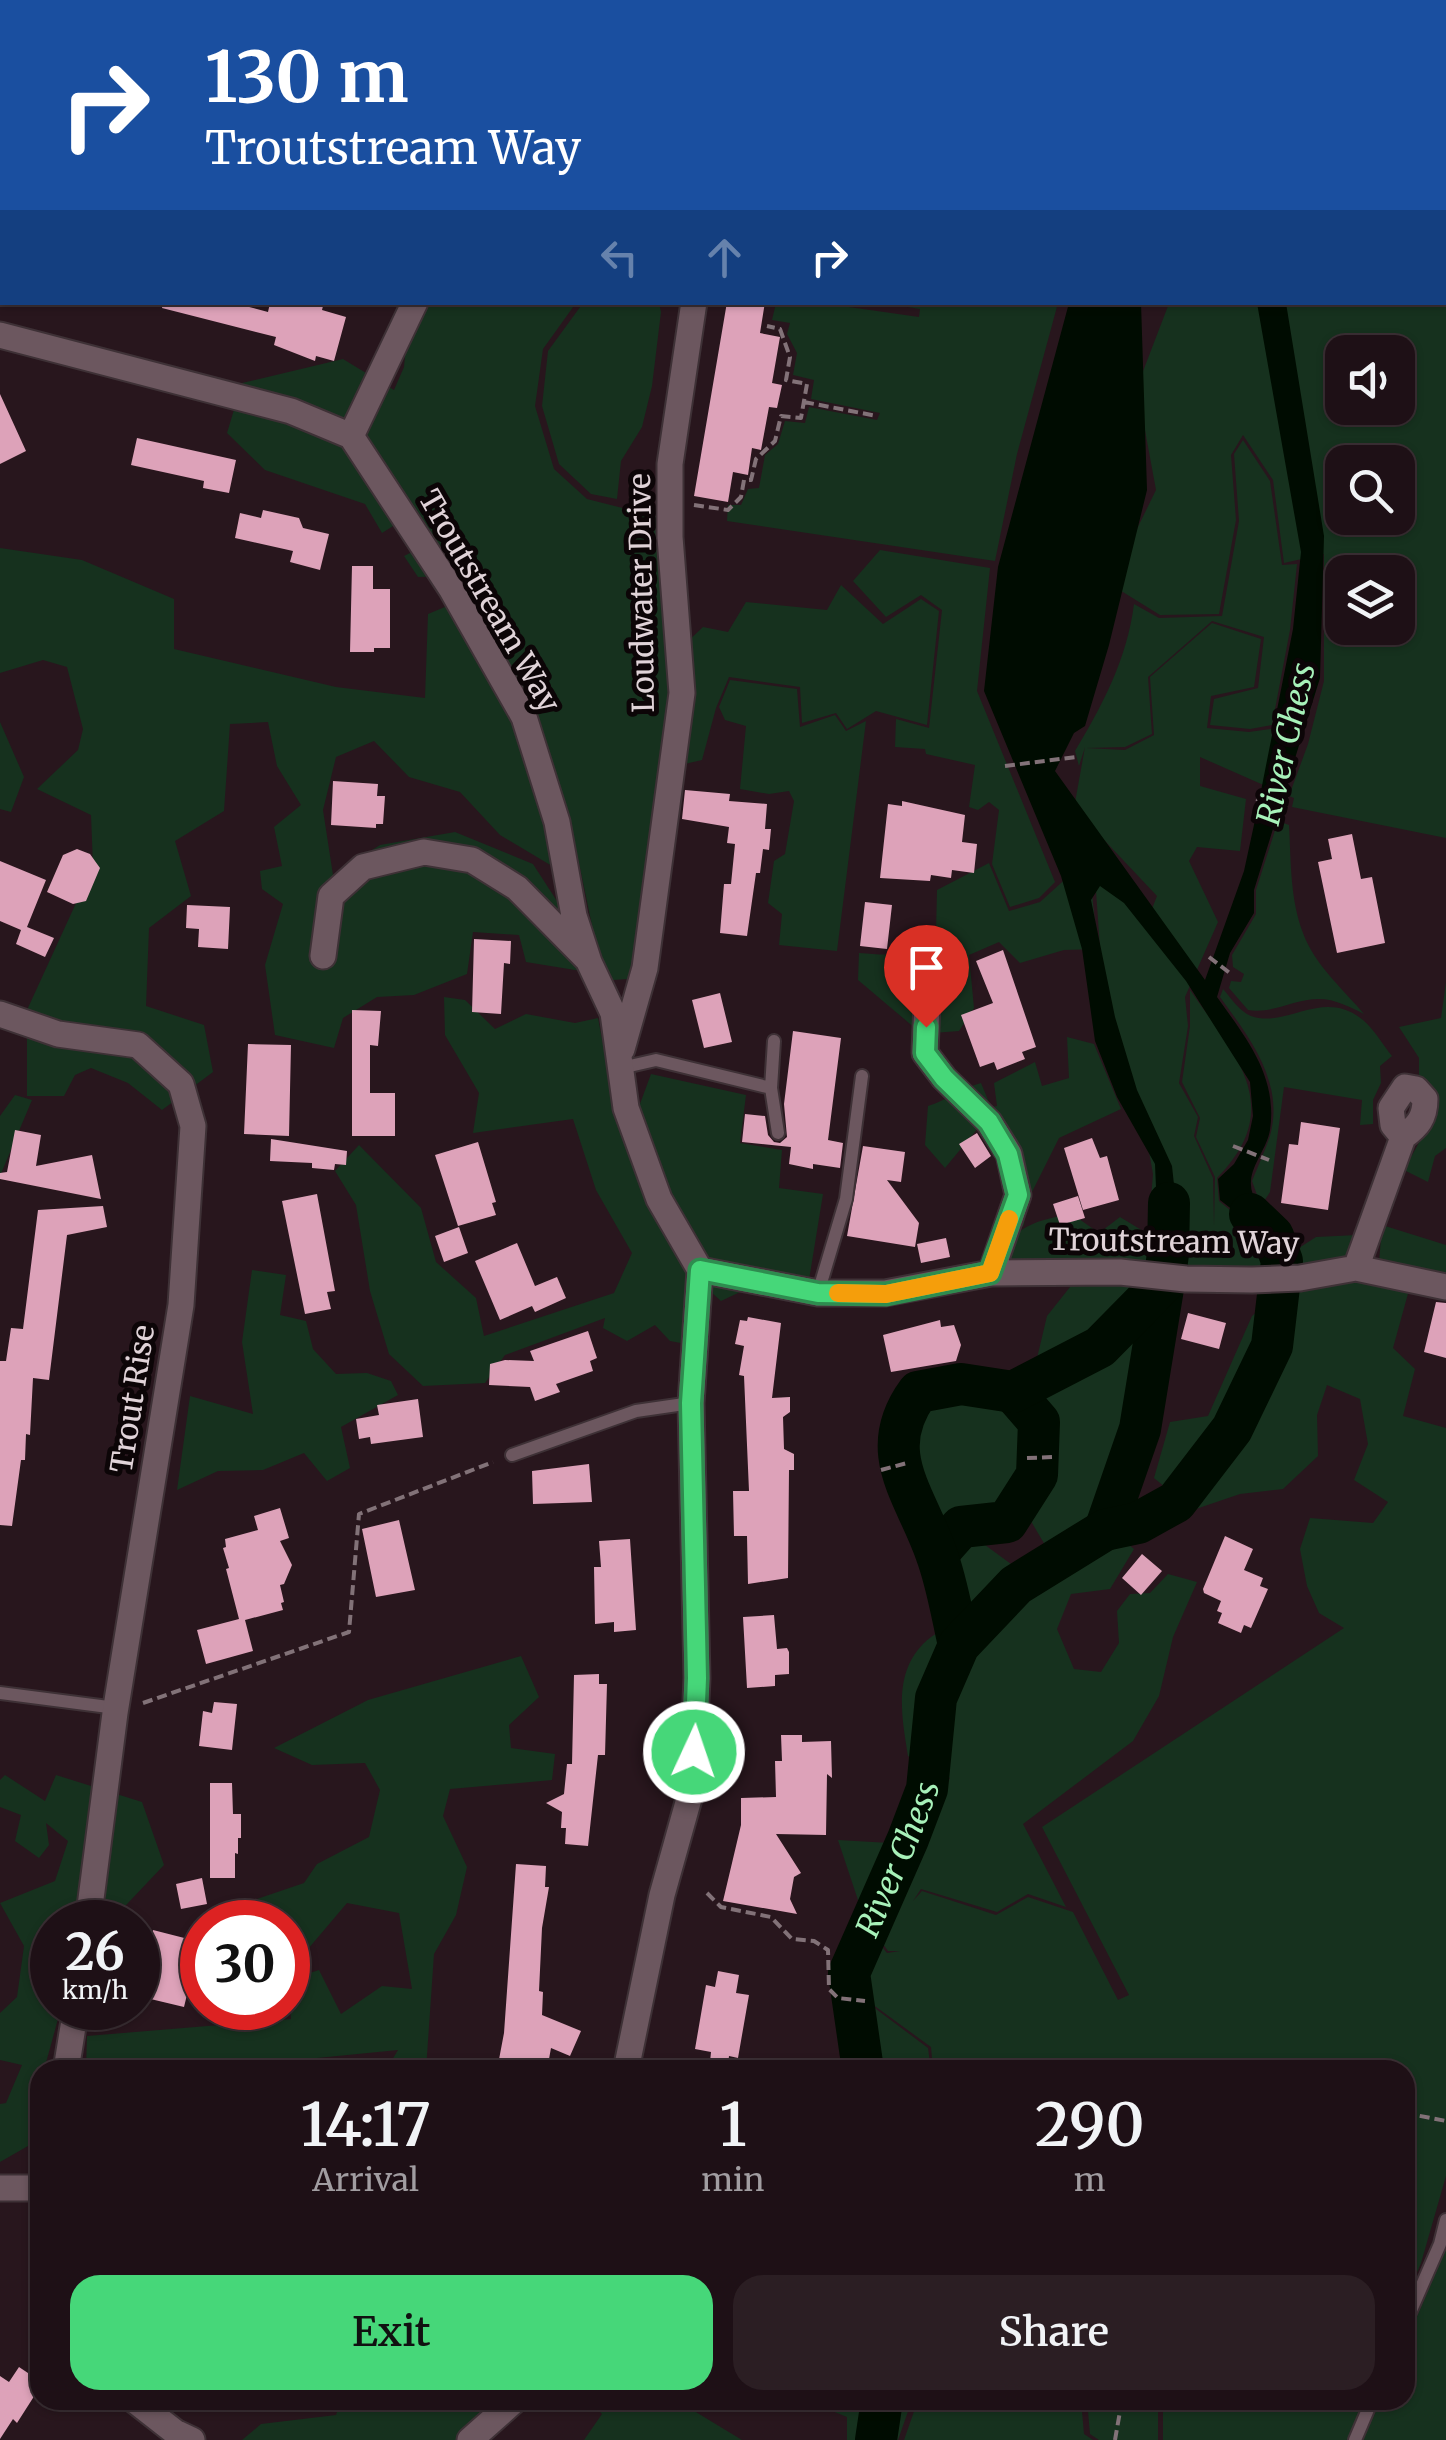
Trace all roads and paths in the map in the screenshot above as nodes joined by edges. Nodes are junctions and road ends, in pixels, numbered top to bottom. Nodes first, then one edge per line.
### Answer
1 (414, 305) edge
2 (694, 305) edge
3 (767, 326) dead end
4 (0, 335) edge
5 (804, 402) junction
6 (877, 416) dead end
7 (352, 436) junction
8 (670, 501) junction
9 (1076, 757) dead end
10 (1005, 766) dead end
11 (1256, 798) dead end
12 (1288, 805) dead end
13 (324, 956) dead end
14 (1209, 957) dead end
15 (589, 962) junction
16 (1232, 974) dead end
17 (926, 1002) dead end
18 (0, 1014) edge
19 (774, 1041) dead end
20 (620, 1063) junction
21 (862, 1076) dead end
22 (771, 1088) junction
23 (778, 1134) dead end
24 (1404, 1137) dead end
25 (1233, 1146) dead end
26 (1269, 1160) dead end
27 (1356, 1268) junction
28 (700, 1270) junction
29 (990, 1273) junction
30 (1446, 1288) edge
31 (818, 1293) junction
32 (691, 1403) junction
33 (512, 1455) joint
34 (1054, 1457) dead end
35 (1027, 1458) dead end
36 (908, 1463) dead end
37 (882, 1470) dead end
38 (0, 1694) edge
39 (116, 1711) junction
40 (707, 1893) dead end
41 (91, 1900) edge
42 (865, 2002) dead end
43 (72, 2030) edge
44 (68, 2060) edge
45 (628, 2060) edge
46 (1415, 2115) edge
47 (1446, 2121) edge
48 (0, 2188) edge
49 (30, 2188) edge
50 (1446, 2220) edge
51 (1415, 2301) edge
52 (147, 2410) edge
53 (504, 2410) edge
54 (1120, 2410) edge
55 (1368, 2410) edge
56 (192, 2440) edge
57 (470, 2440) edge
58 (1114, 2440) edge
59 (1355, 2440) edge

1 - 7 street
2 - 8 street, Loudwater Drive
3 - 5 path
4 - 7 street
5 - 6 path
5 - 8 path
7 - 15 street, Troutstream Way
8 - 20 street, Loudwater Drive
9 - 10 path
11 - 12 path
13 - 15 street
14 - 16 path
15 - 20 street, Troutstream Way
17 - 29 street, Troutstream Way
18 - 39 street, Trout Rise
19 - 22 lane
20 - 22 lane
20 - 28 street, Troutstream Way
21 - 31 lane
22 - 23 lane
24 - 27 street
25 - 26 path
27 - 29 street, Troutstream Way
27 - 30 street, Troutstream Way
28 - 31 street, Troutstream Way
28 - 32 street
29 - 31 street, Troutstream Way
32 - 33 lane
32 - 45 street
33 - 39 path
34 - 35 path
36 - 37 path
38 - 39 lane
39 - 41 street, Trout Rise
40 - 42 path
43 - 44 street
46 - 47 path
48 - 49 street
50 - 51 lane
52 - 56 street
53 - 57 street
54 - 58 path
55 - 59 lane

